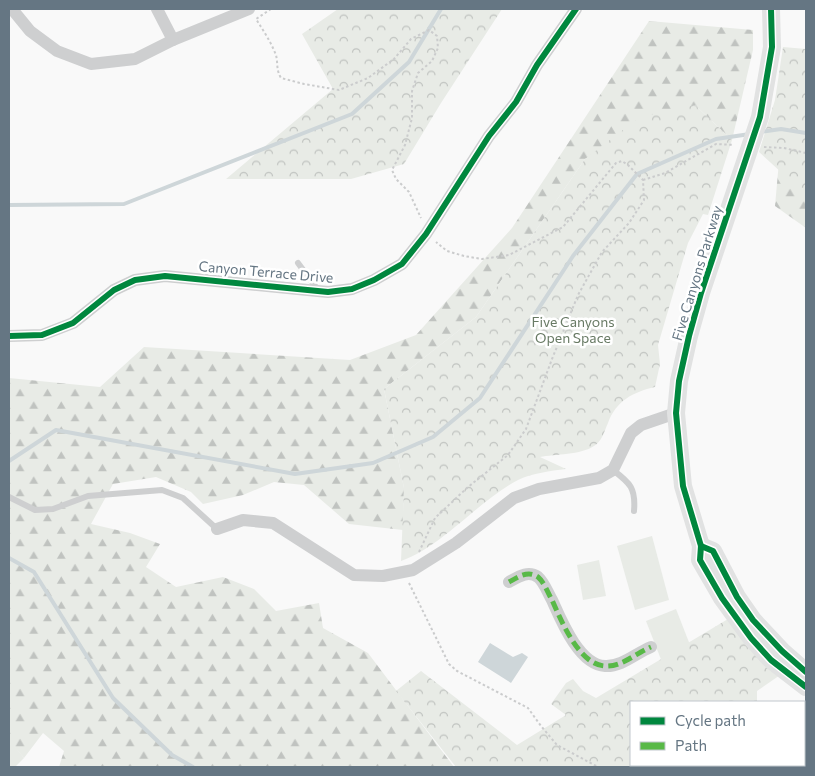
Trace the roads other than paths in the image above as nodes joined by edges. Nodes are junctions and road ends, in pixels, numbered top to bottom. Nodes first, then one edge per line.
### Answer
1 (12, 9) edge
2 (156, 9) edge
3 (249, 9) edge
4 (576, 9) edge
5 (771, 9) edge
6 (173, 40) junction
7 (298, 262) dead end
8 (319, 291) junction
9 (9, 336) edge
10 (676, 413) junction
11 (613, 470) junction
12 (9, 497) edge
13 (634, 511) dead end
14 (217, 529) joint
15 (701, 546) junction
16 (510, 582) dead end
17 (651, 647) dead end
18 (806, 672) edge
19 (806, 687) edge

1 - 6 street
2 - 6 street
3 - 6 street
4 - 8 street, Canyon Terrace Drive
5 - 10 main road, Five Canyons Parkway
7 - 8 lane
8 - 9 street, Canyon Terrace Drive
10 - 11 street
10 - 15 main road, Five Canyons Parkway
11 - 13 lane
11 - 14 street
12 - 14 lane
15 - 18 main road
15 - 19 main road, Five Canyons Parkway
16 - 17 street

